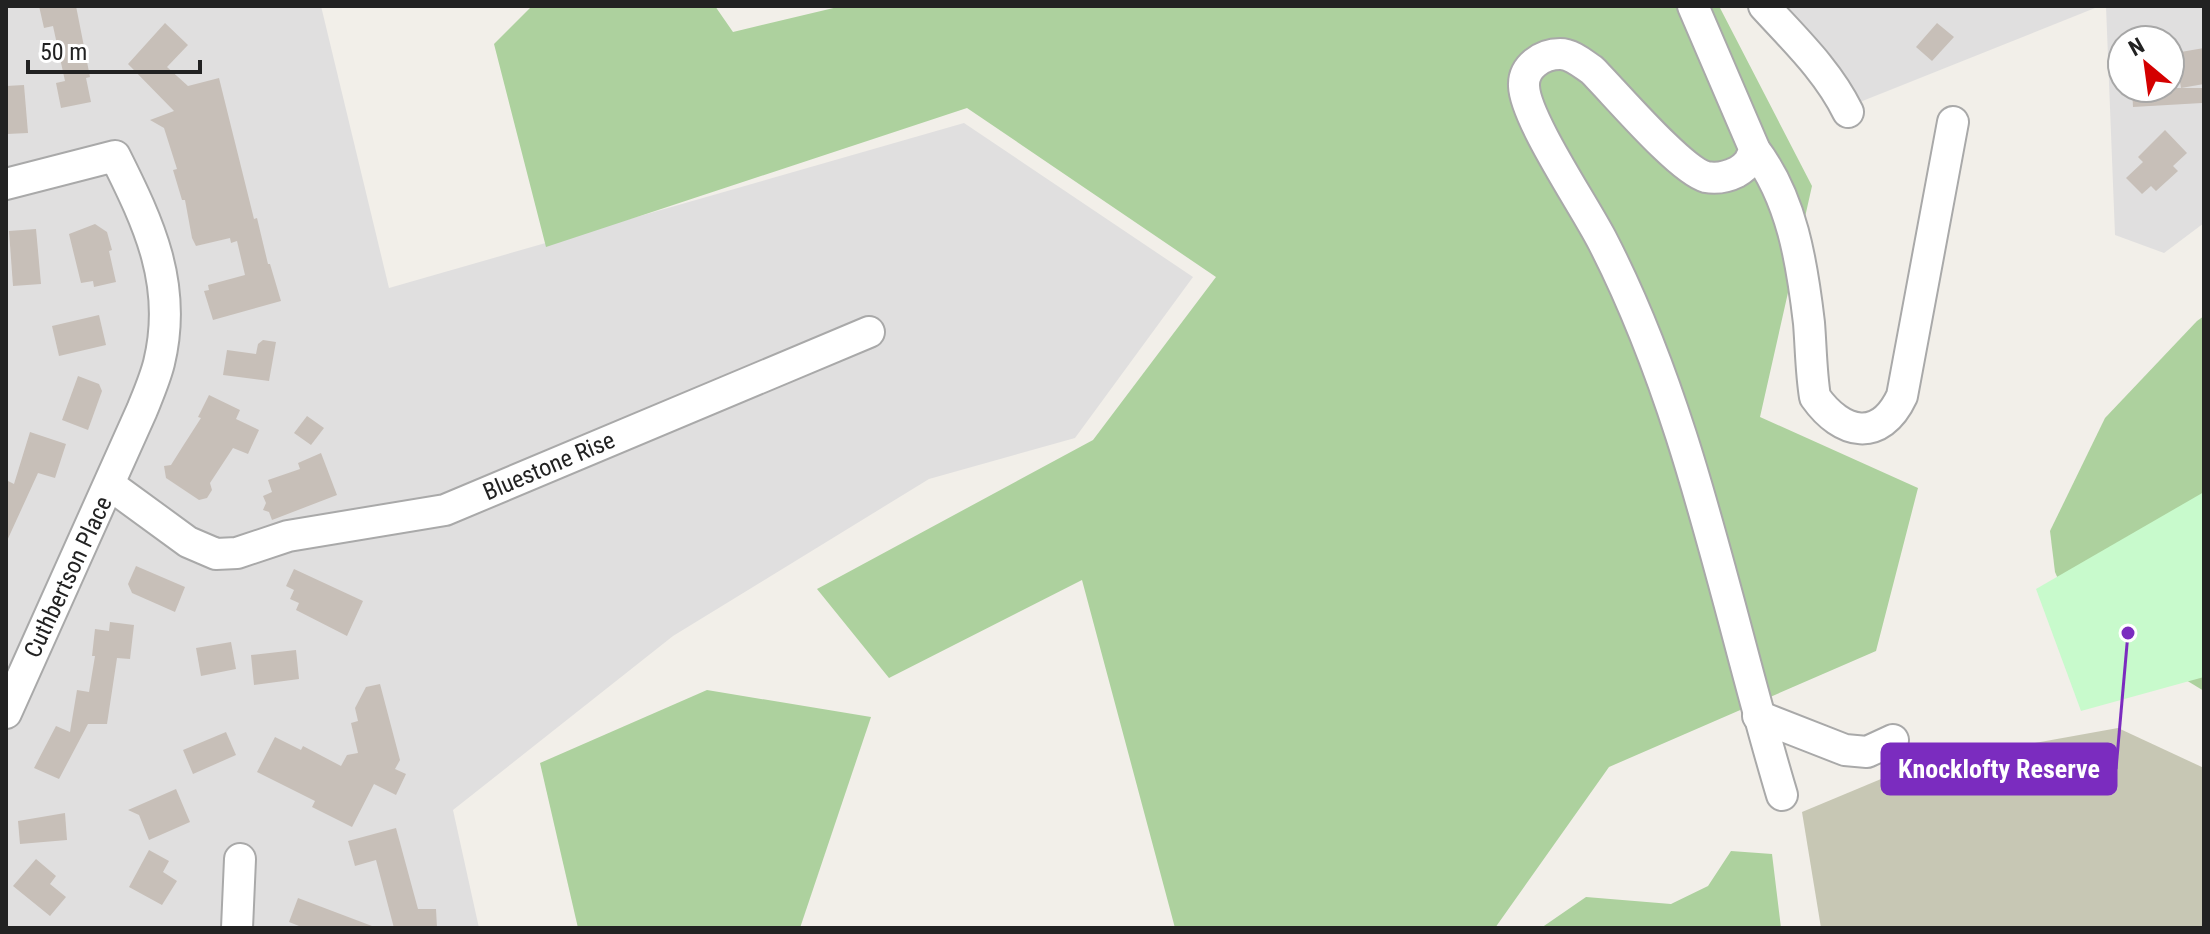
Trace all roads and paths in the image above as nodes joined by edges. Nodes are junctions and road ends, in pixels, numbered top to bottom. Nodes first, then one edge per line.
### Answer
1 (1693, 6) edge
2 (1764, 6) edge
3 (1848, 112) dead end
4 (1953, 122) dead end
5 (1754, 149) junction
6 (6, 184) edge
7 (869, 332) dead end
8 (110, 485) junction
9 (216, 554) joint
10 (6, 713) edge
11 (1758, 716) junction
12 (1893, 740) dead end
13 (1782, 795) dead end
14 (240, 859) dead end
15 (237, 928) edge

1 - 5 street
2 - 3 street
4 - 5 street
5 - 11 street
6 - 8 street, Cuthbertson Place
7 - 9 street, Bluestone Rise
8 - 9 street, Cuthbertson Place
8 - 10 street, Cuthbertson Place
11 - 12 street
11 - 13 street
14 - 15 street

